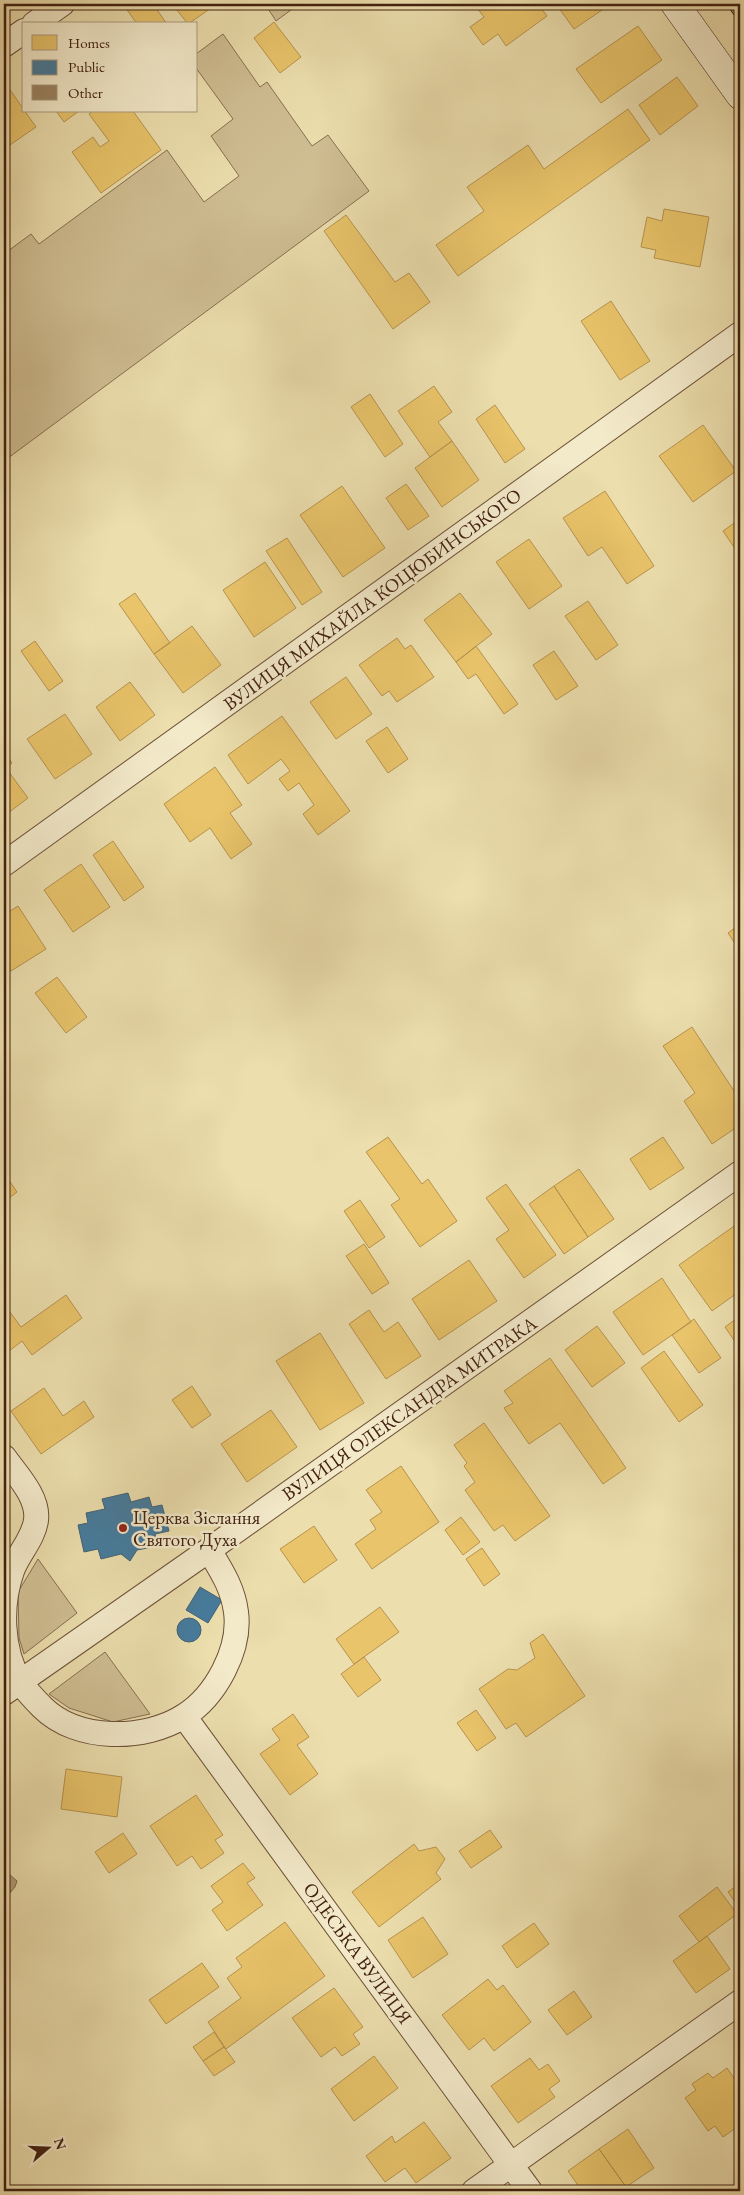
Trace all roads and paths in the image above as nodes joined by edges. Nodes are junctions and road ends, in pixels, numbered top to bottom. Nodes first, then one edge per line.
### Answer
1 (62, 4) edge
2 (675, 4) edge
3 (37, 22) edge
4 (22, 32) edge
5 (4, 45) edge
6 (740, 95) edge
7 (740, 334) edge
8 (4, 864) edge
9 (740, 1173) edge
10 (4, 1457) edge
11 (209, 1550) junction
12 (12, 1687) edge
13 (184, 1716) junction
14 (740, 2002) edge
15 (512, 2164) junction
16 (474, 2191) edge
17 (530, 2191) edge

1 - 3 street
2 - 6 street
4 - 5 street
7 - 8 street, ВУЛИЦЯ МИХАЙЛА КОЦЮБИНСЬКОГО
9 - 11 street, ВУЛИЦЯ ОЛЕКСАНДРА МИТРАКА
10 - 12 street
11 - 12 street, ВУЛИЦЯ ОЛЕКСАНДРА МИТРАКА
11 - 13 street
12 - 13 street
13 - 15 street, ОДЕСЬКА ВУЛИЦЯ
14 - 15 street
15 - 16 street
15 - 17 street, ОДЕСЬКА ВУЛИЦЯ

